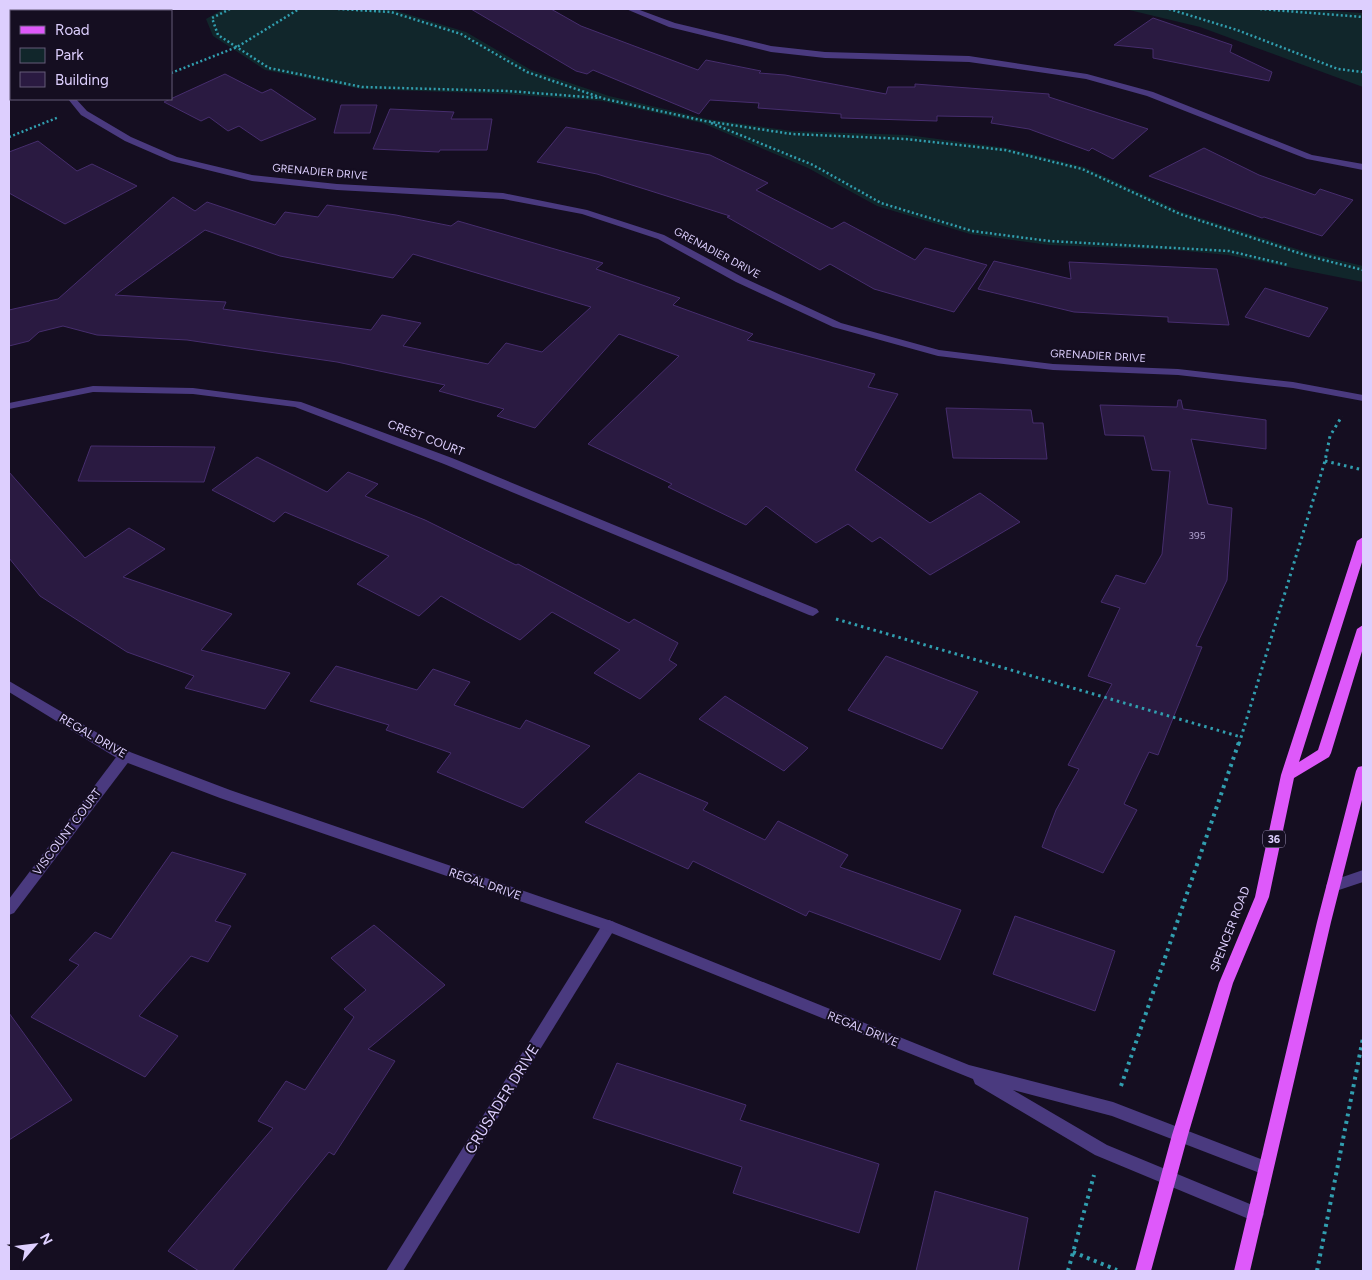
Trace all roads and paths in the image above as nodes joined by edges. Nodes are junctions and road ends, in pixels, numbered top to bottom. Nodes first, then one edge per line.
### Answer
1 (230, 9) edge
2 (299, 9) edge
3 (338, 9) edge
4 (630, 9) edge
5 (1169, 9) edge
6 (1260, 9) edge
7 (1363, 17) edge
8 (238, 47) junction
9 (1363, 72) edge
10 (172, 73) edge
11 (605, 98) junction
12 (73, 100) edge
13 (67, 114) dead end
14 (706, 121) junction
15 (9, 137) edge
16 (1363, 167) edge
17 (1288, 265) dead end
18 (1363, 270) edge
19 (1363, 398) edge
20 (9, 406) edge
21 (1344, 413) dead end
22 (1325, 461) junction
23 (1363, 470) edge
24 (1363, 541) edge
25 (812, 612) joint
26 (1363, 629) edge
27 (9, 686) edge
28 (1241, 737) junction
29 (125, 756) junction
30 (1363, 771) edge
31 (1288, 775) junction
32 (1363, 876) edge
33 (1333, 886) junction
34 (9, 909) edge
35 (609, 926) junction
36 (1363, 1038) edge
37 (968, 1071) junction
38 (1113, 1109) junction
39 (1180, 1135) junction
40 (1101, 1150) junction
41 (1265, 1168) junction
42 (1169, 1177) junction
43 (1256, 1214) junction
44 (1073, 1252) junction
45 (394, 1271) edge
46 (1068, 1271) edge
47 (1121, 1271) edge
48 (1143, 1271) edge
49 (1242, 1271) edge
50 (1317, 1271) edge

1 - 8 path
2 - 8 path
3 - 11 path
4 - 16 street
5 - 9 path
6 - 7 path
8 - 10 path
8 - 11 path
11 - 14 path
12 - 19 street, GRENADIER DRIVE
13 - 15 path
14 - 17 path
14 - 18 path
20 - 25 street, CREST COURT
21 - 22 path
22 - 23 path
22 - 28 path
24 - 31 main road, SPENCER ROAD / 36
25 - 28 path
26 - 31 main road
27 - 29 street, REGAL DRIVE
28 - 38 path
29 - 34 street, VISCOUNT COURT
29 - 35 street, REGAL DRIVE
30 - 33 main road
31 - 39 main road, SPENCER ROAD / 36
32 - 33 street
33 - 41 main road
35 - 37 street, REGAL DRIVE
35 - 45 street, CRUSADER DRIVE
36 - 50 path
37 - 38 street, REGAL DRIVE
37 - 40 street, REGAL DRIVE
38 - 39 street, REGAL DRIVE
39 - 41 street, REGAL DRIVE
39 - 42 main road, SPENCER ROAD / 36
40 - 42 street, REGAL DRIVE
40 - 44 path
41 - 43 main road
42 - 43 street, REGAL DRIVE
42 - 48 main road, SPENCER ROAD / 36
43 - 49 main road
44 - 46 path
44 - 47 path

